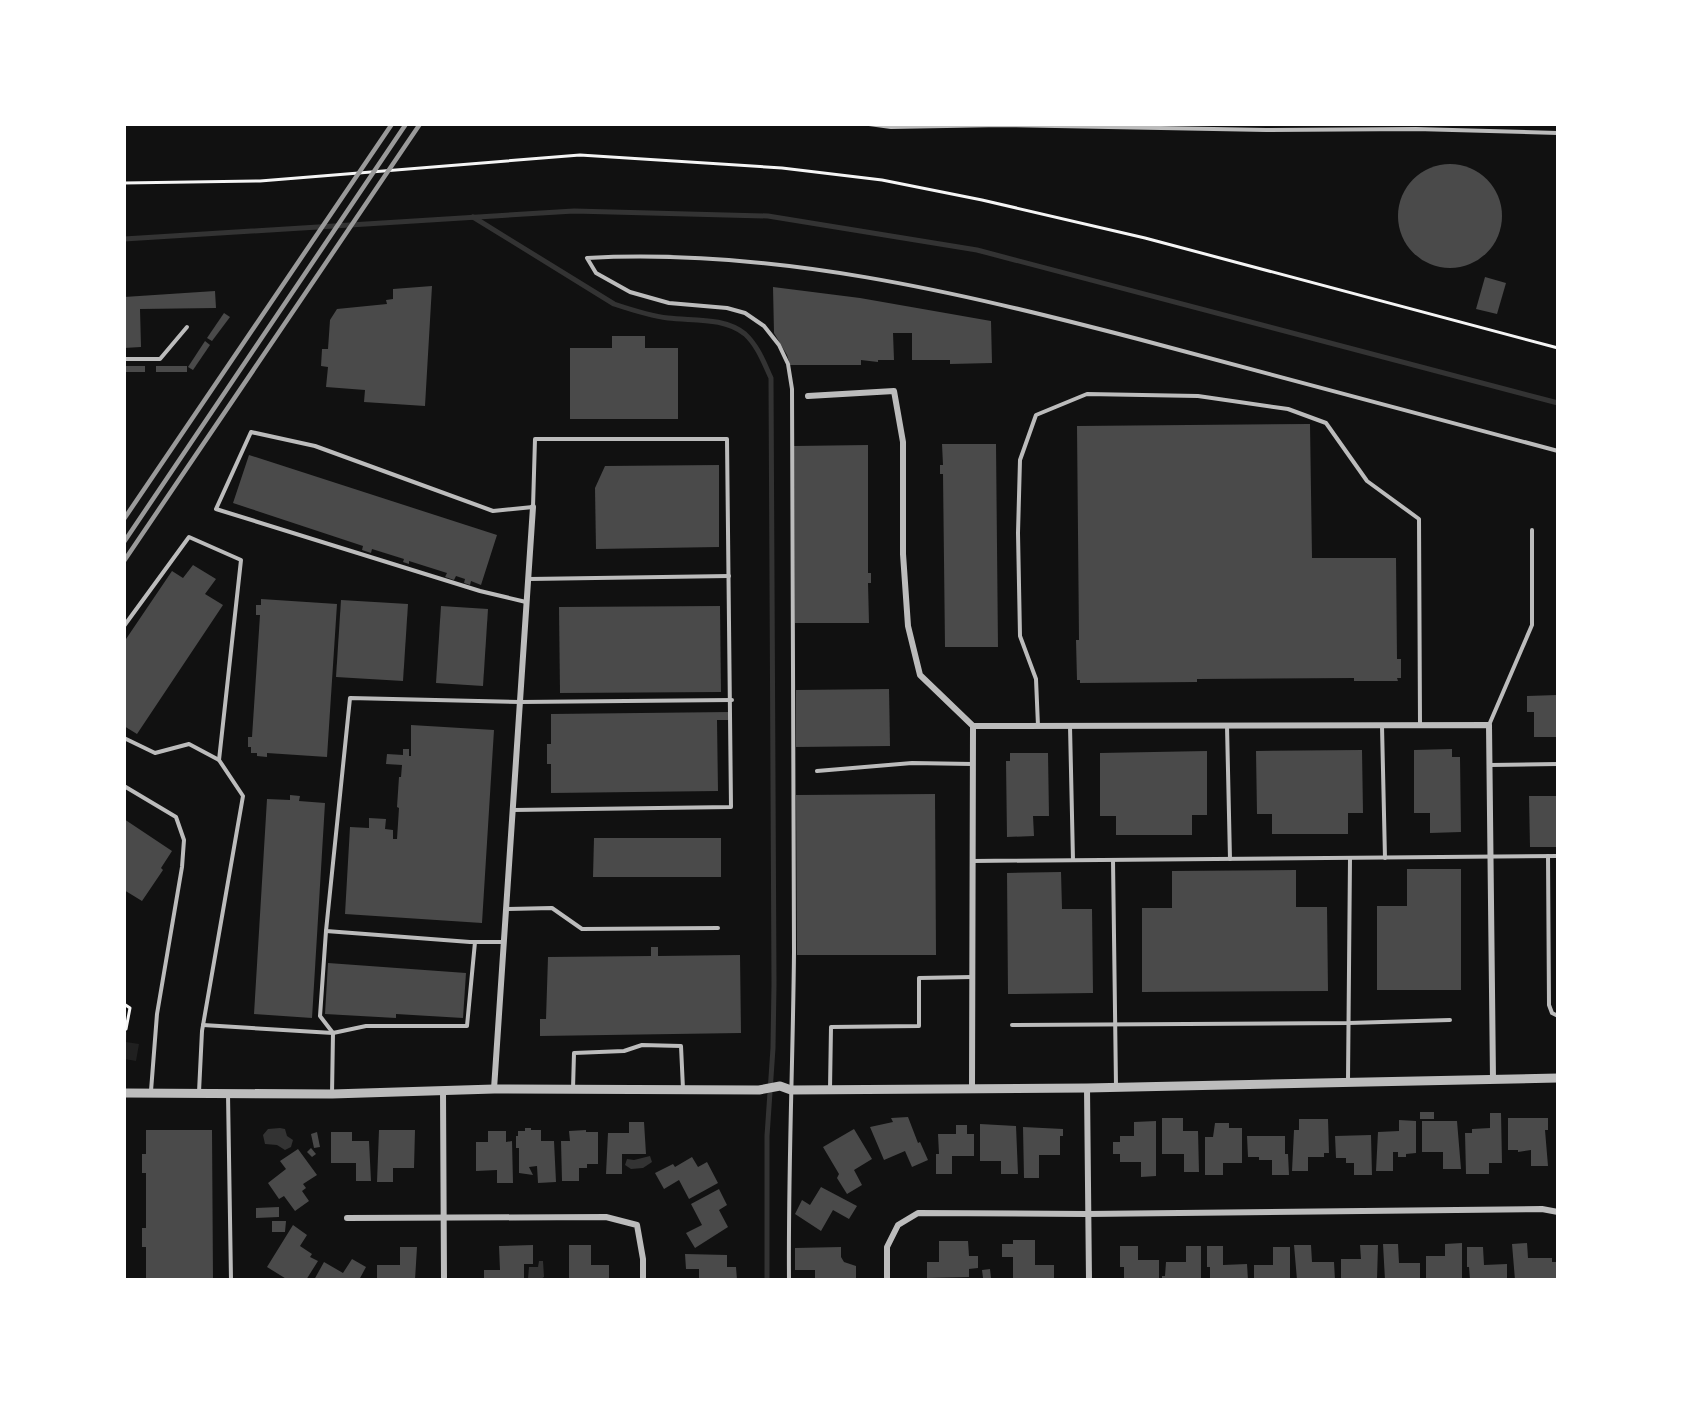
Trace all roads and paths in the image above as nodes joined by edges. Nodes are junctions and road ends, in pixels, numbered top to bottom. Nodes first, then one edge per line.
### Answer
1 (869, 124) edge
2 (1557, 133) edge
3 (124, 183) edge
4 (187, 327) dead end
5 (1557, 348) edge
6 (124, 359) edge
7 (808, 396) dead end
8 (1557, 451) edge
9 (533, 507) junction
10 (1532, 530) dead end
11 (729, 576) junction
12 (529, 579) junction
13 (527, 602) junction
14 (124, 626) edge
15 (732, 700) junction
16 (520, 702) junction
17 (1227, 725) junction
18 (1382, 725) junction
19 (1420, 725) junction
20 (1489, 725) junction
21 (973, 726) junction
22 (1038, 726) junction
23 (1070, 726) junction
24 (124, 738) edge
25 (219, 760) junction
26 (973, 764) junction
27 (1557, 764) edge
28 (1490, 765) junction
29 (818, 771) dead end
30 (124, 786) edge
31 (513, 810) junction
32 (1548, 856) junction
33 (1557, 856) edge
34 (1491, 857) junction
35 (1350, 858) junction
36 (1385, 858) junction
37 (1230, 859) junction
38 (1073, 860) junction
39 (1113, 860) junction
40 (973, 861) junction
41 (506, 909) junction
42 (718, 928) dead end
43 (326, 931) junction
44 (476, 942) junction
45 (504, 942) junction
46 (973, 976) junction
47 (124, 1004) edge
48 (1557, 1016) edge
49 (1450, 1020) dead end
50 (1115, 1023) junction
51 (1349, 1023) junction
52 (203, 1025) junction
53 (1012, 1025) dead end
54 (126, 1029) dead end
55 (333, 1033) junction
56 (1557, 1078) edge
57 (1493, 1079) junction
58 (1348, 1082) junction
59 (1116, 1087) junction
60 (1087, 1088) junction
61 (494, 1089) junction
62 (573, 1089) junction
63 (683, 1089) junction
64 (791, 1089) junction
65 (972, 1089) junction
66 (830, 1090) junction
67 (443, 1091) junction
68 (151, 1093) junction
69 (199, 1093) junction
70 (228, 1093) junction
71 (124, 1094) edge
72 (332, 1094) junction
73 (1557, 1212) edge
74 (1087, 1214) junction
75 (347, 1218) dead end
76 (444, 1219) junction
77 (231, 1280) edge
78 (444, 1280) edge
79 (643, 1280) edge
80 (789, 1280) edge
81 (888, 1280) edge
82 (1089, 1280) edge

1 - 2 lane
3 - 5 path
4 - 6 lane
7 - 21 street
8 - 64 lane
9 - 11 lane
9 - 12 street
9 - 13 lane
10 - 20 lane
11 - 12 lane
11 - 15 lane
12 - 13 street
13 - 16 street
14 - 25 lane
15 - 16 lane
15 - 31 lane
16 - 31 street
16 - 43 lane
17 - 18 street
17 - 23 street
17 - 37 lane
18 - 19 street
18 - 36 lane
19 - 20 street
19 - 22 lane
20 - 28 street
21 - 22 street
21 - 26 street
22 - 23 street
23 - 38 lane
24 - 25 lane
25 - 52 lane
26 - 29 lane
26 - 40 street
27 - 28 lane
28 - 34 street
30 - 68 lane
31 - 41 street
32 - 33 lane
32 - 34 lane
32 - 48 lane
34 - 36 lane
34 - 57 street
35 - 36 lane
35 - 37 lane
35 - 51 lane
37 - 39 lane
38 - 39 lane
38 - 40 lane
39 - 50 lane
40 - 46 street
41 - 42 lane
41 - 45 street
43 - 44 lane
43 - 55 lane
44 - 45 lane
44 - 55 lane
45 - 61 street
46 - 65 street
46 - 66 lane
47 - 54 path
49 - 51 lane
50 - 51 lane
50 - 53 lane
50 - 59 lane
51 - 58 lane
52 - 55 lane
52 - 69 lane
55 - 72 lane
56 - 57 street
57 - 58 street
58 - 59 street
59 - 60 street
60 - 65 street
60 - 74 street
61 - 62 street
61 - 67 street
62 - 63 street
62 - 63 lane
63 - 64 street
64 - 66 street
64 - 80 lane
65 - 66 street
67 - 72 street
67 - 76 street
68 - 69 street
68 - 71 street
69 - 70 street
70 - 72 street
70 - 77 lane
73 - 74 street
74 - 81 street
74 - 82 street
75 - 76 street
76 - 78 street
76 - 79 street

